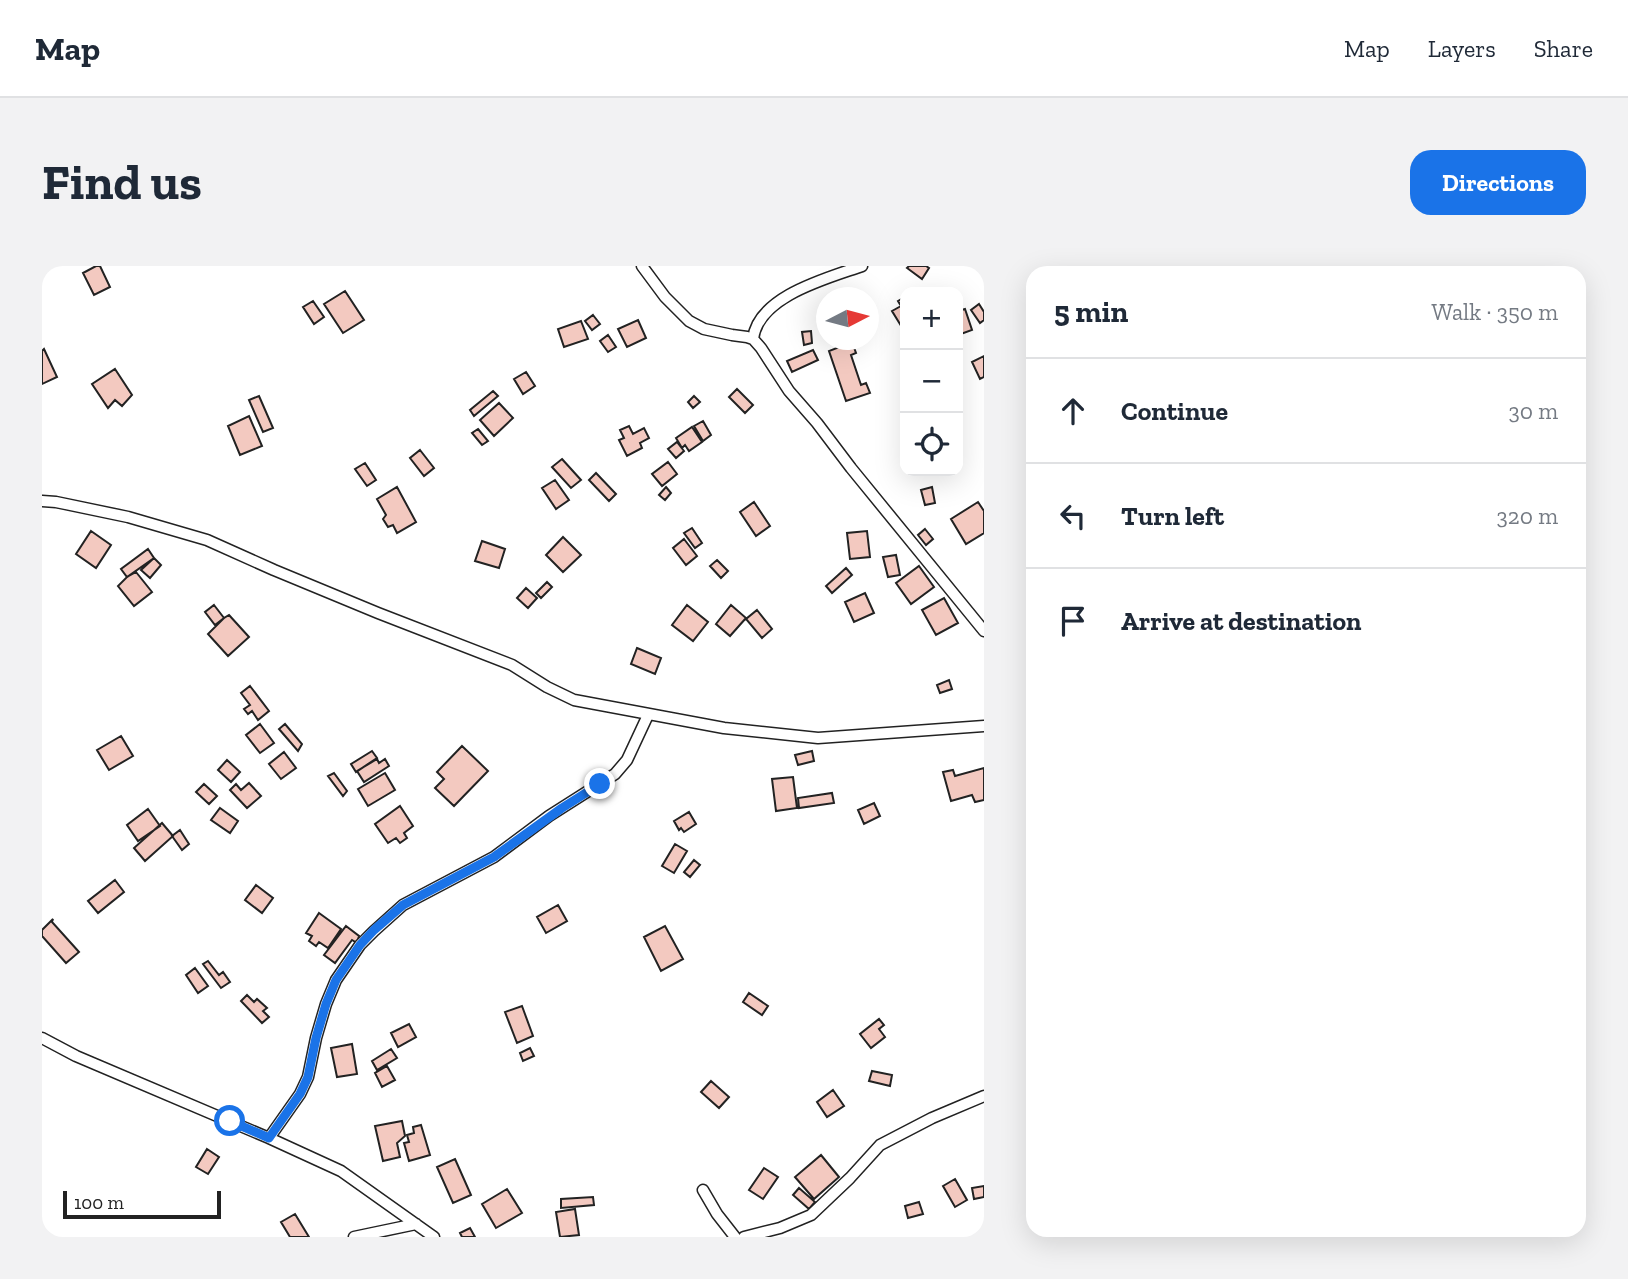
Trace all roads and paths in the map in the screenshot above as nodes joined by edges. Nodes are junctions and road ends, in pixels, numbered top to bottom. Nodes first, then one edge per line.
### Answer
1 (642, 266) edge
2 (862, 266) edge
3 (753, 339) junction
4 (42, 501) edge
5 (984, 631) edge
6 (648, 715) junction
7 (984, 726) edge
8 (42, 1038) edge
9 (984, 1096) edge
10 (269, 1138) junction
11 (703, 1190) dead end
12 (416, 1224) junction
13 (354, 1237) edge
14 (434, 1237) edge
15 (735, 1237) edge
16 (744, 1237) edge

1 - 3 street
2 - 3 street
3 - 5 street
4 - 6 street
6 - 7 street
6 - 10 street
8 - 10 street
9 - 16 street
10 - 12 street
11 - 15 street
12 - 13 street
12 - 14 street

